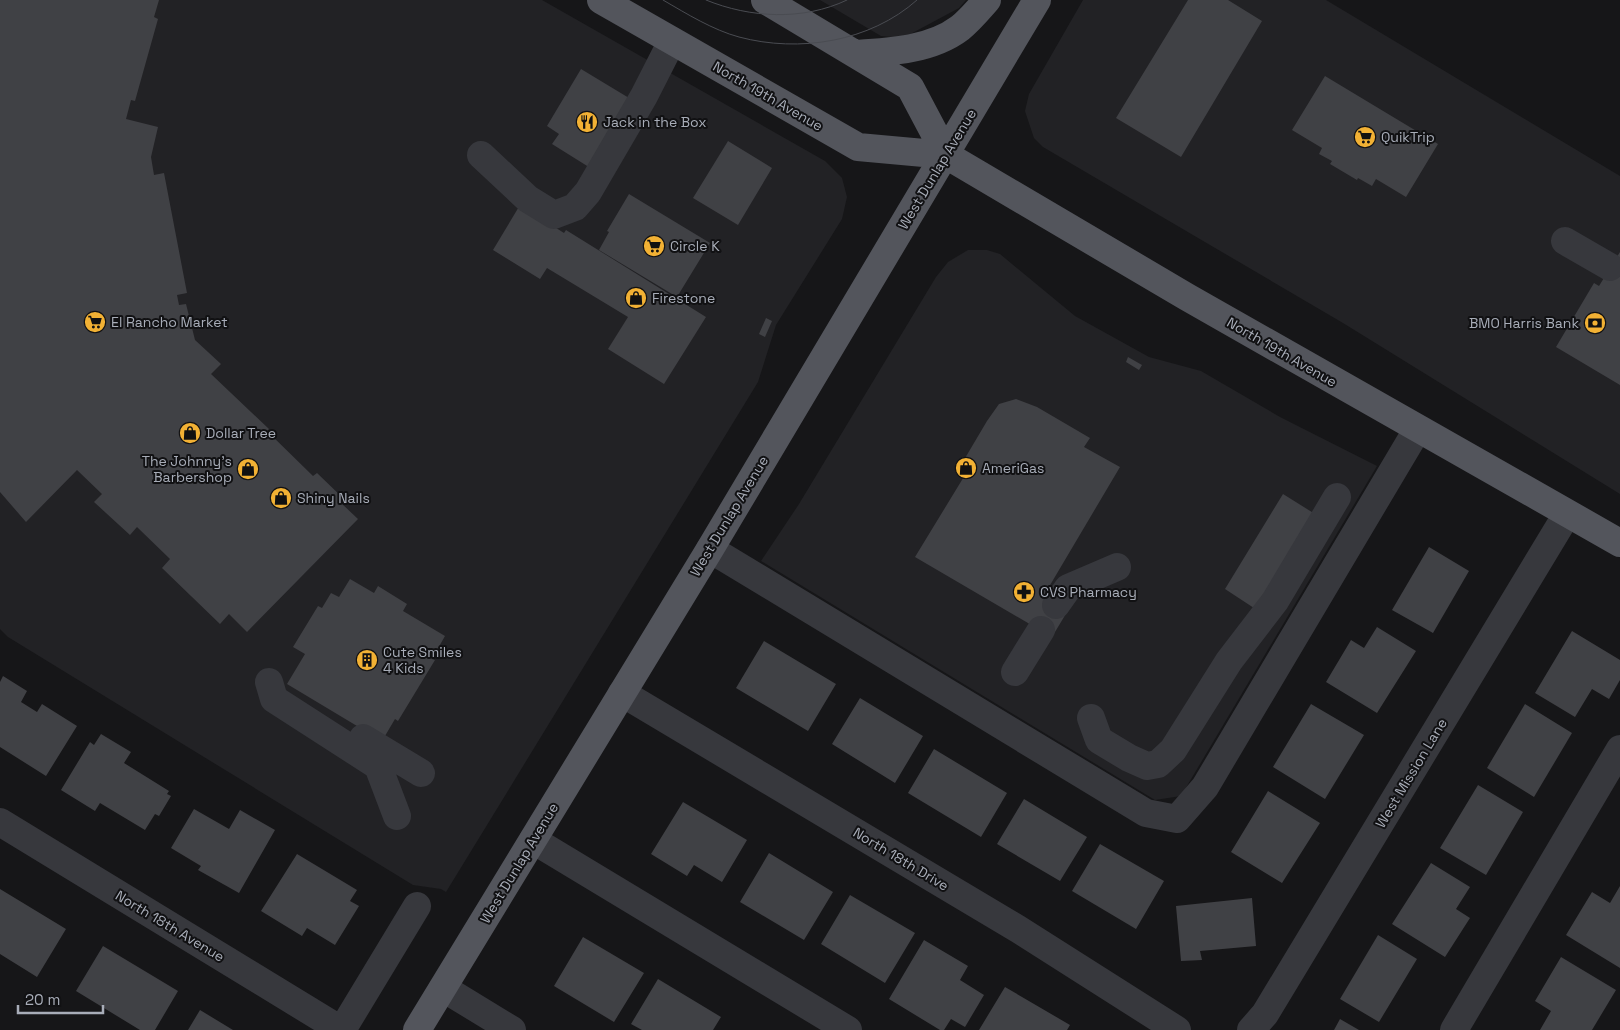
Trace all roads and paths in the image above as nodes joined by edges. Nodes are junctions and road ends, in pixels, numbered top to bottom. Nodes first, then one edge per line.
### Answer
1 (601, 0) edge
2 (765, 0) edge
3 (987, 0) edge
4 (1037, 0) edge
5 (672, 41) junction
6 (855, 54) junction
7 (481, 155) dead end
8 (946, 155) junction
9 (1565, 241) dead end
10 (1610, 268) dead end
11 (1417, 430) junction
12 (1337, 497) dead end
13 (1568, 514) junction
14 (1620, 543) edge
15 (710, 549) junction
16 (1117, 567) dead end
17 (1056, 606) dead end
18 (1041, 630) dead end
19 (1015, 672) dead end
20 (622, 693) junction
21 (1091, 718) dead end
22 (1620, 749) edge
23 (422, 773) dead end
24 (397, 816) dead end
25 (0, 822) edge
26 (533, 840) junction
27 (417, 906) dead end
28 (443, 988) junction
29 (498, 1027) edge
30 (341, 1030) edge
31 (417, 1030) edge
32 (848, 1030) edge
33 (1177, 1030) edge
34 (1251, 1030) edge
35 (1454, 1030) edge

1 - 5 main road, North 19th Avenue
2 - 6 main road
3 - 6 main road
4 - 8 main road, West Dunlap Avenue
5 - 7 street
5 - 8 main road, North 19th Avenue
6 - 8 main road
8 - 11 main road, North 19th Avenue
8 - 15 main road, West Dunlap Avenue
9 - 10 street
11 - 13 main road, North 19th Avenue
11 - 15 street
12 - 21 street
13 - 14 main road, North 19th Avenue
13 - 34 street, West Mission Lane
15 - 20 main road, West Dunlap Avenue
16 - 17 street
18 - 19 street
20 - 26 main road, West Dunlap Avenue
20 - 33 street, North 18th Drive
22 - 35 street
23 - 24 street
25 - 30 street, North 18th Avenue
26 - 28 main road, West Dunlap Avenue
26 - 32 street
27 - 30 street
28 - 29 street
28 - 31 main road, West Dunlap Avenue

